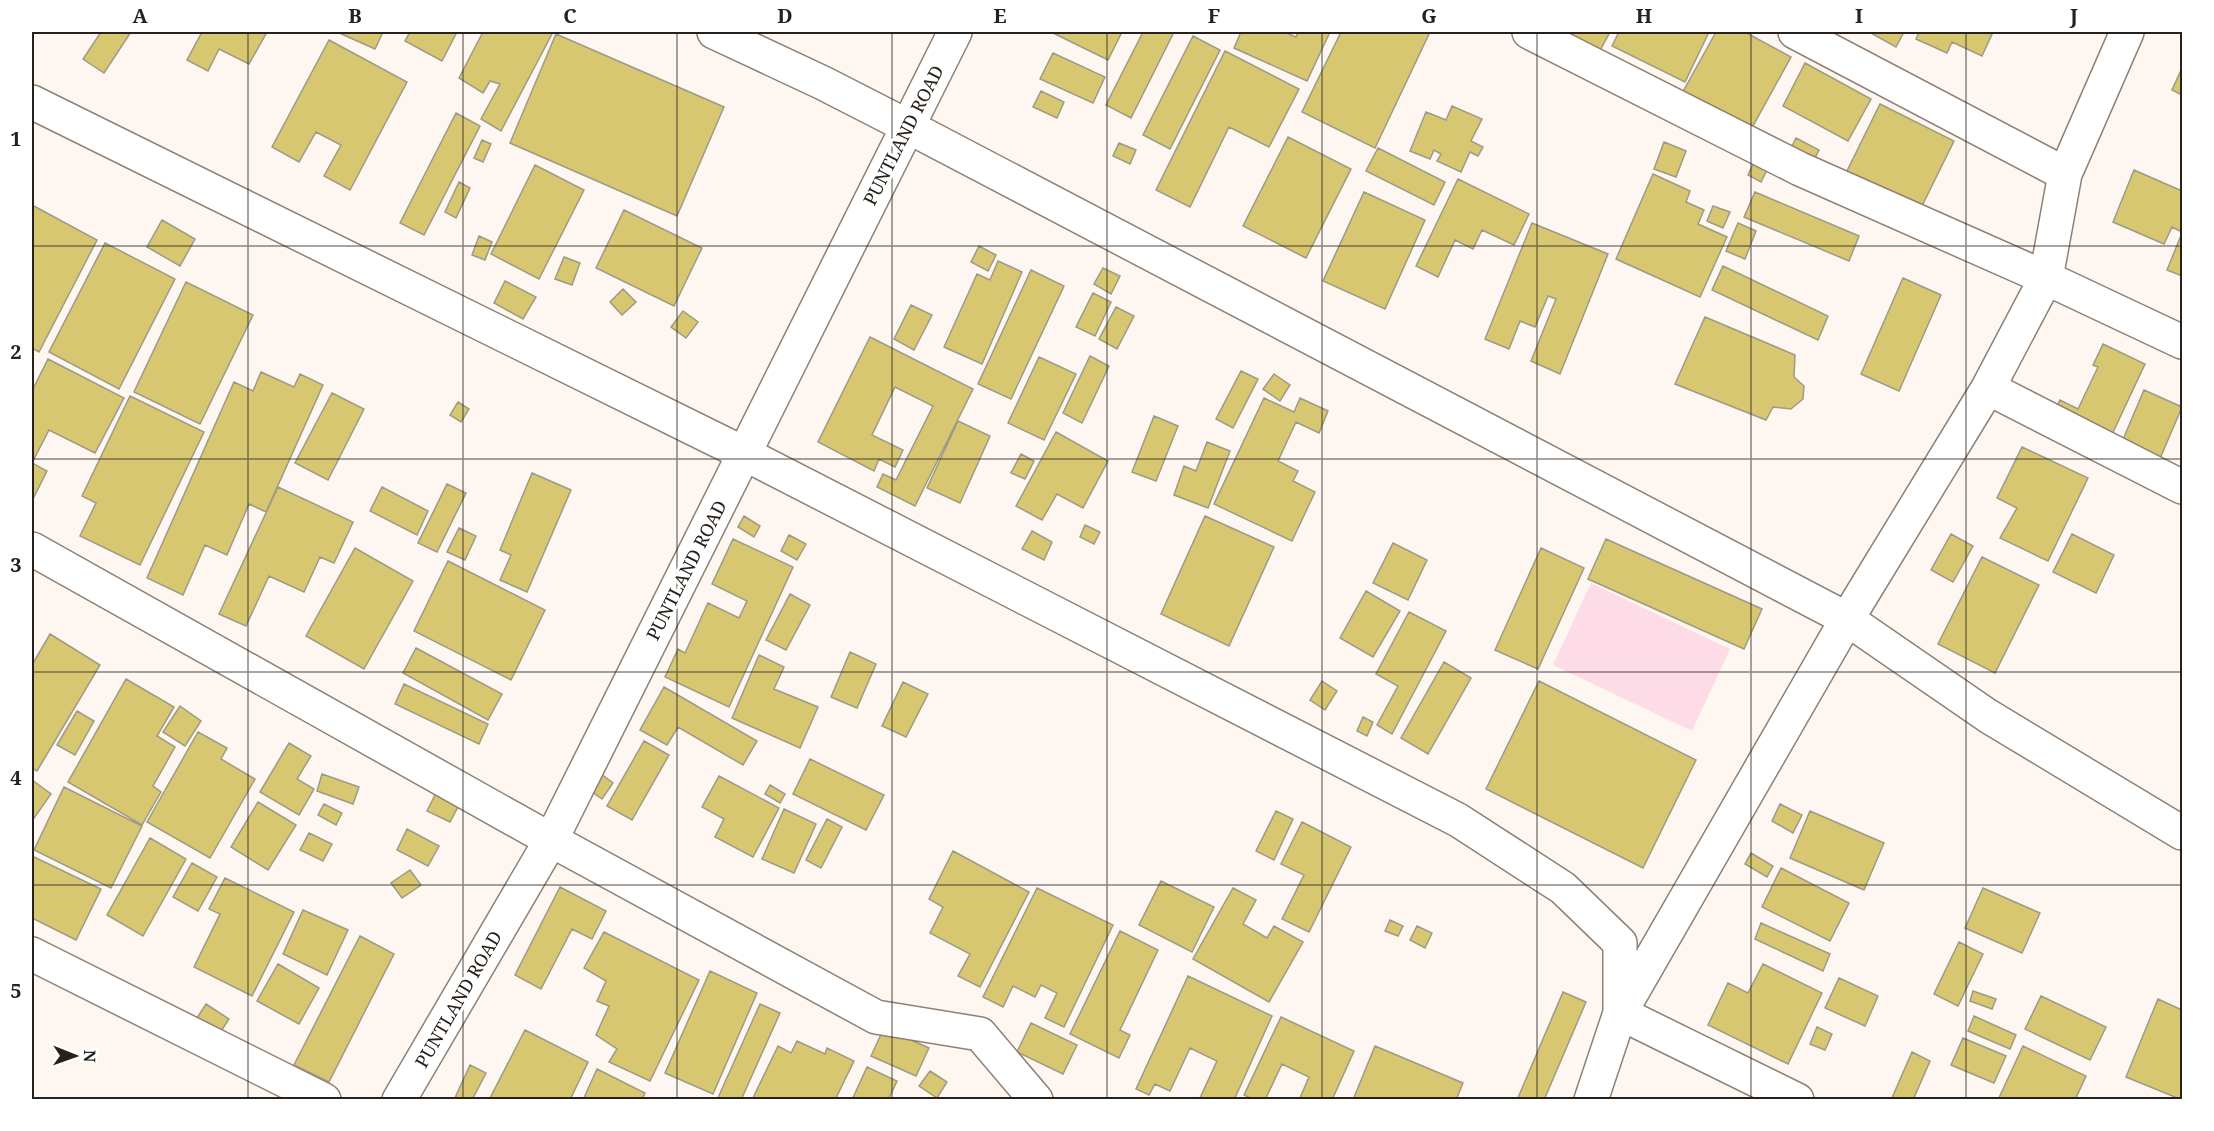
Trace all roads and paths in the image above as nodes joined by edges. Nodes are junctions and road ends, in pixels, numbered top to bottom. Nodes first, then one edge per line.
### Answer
1 (714, 32) edge
2 (955, 32) edge
3 (1528, 32) edge
4 (1795, 32) edge
5 (2127, 32) edge
6 (32, 102) edge
7 (907, 126) junction
8 (2065, 174) junction
9 (2046, 278) junction
10 (2182, 342) edge
11 (1988, 388) junction
12 (745, 453) junction
13 (2182, 487) edge
14 (32, 549) edge
15 (1846, 619) junction
16 (2182, 833) edge
17 (551, 840) junction
18 (32, 954) edge
19 (1620, 1013) junction
20 (324, 1100) edge
21 (399, 1100) edge
22 (1036, 1100) edge
23 (1591, 1100) edge
24 (1797, 1100) edge

1 - 7 street
2 - 7 street, PUNTLAND ROAD
3 - 9 street
4 - 8 street
5 - 8 street
6 - 12 street
7 - 12 street, PUNTLAND ROAD
7 - 15 street
8 - 9 street
9 - 10 street
9 - 11 street
11 - 13 street
11 - 15 street
12 - 17 street, PUNTLAND ROAD
12 - 19 street
14 - 17 street
15 - 16 street
15 - 19 street
17 - 21 street, PUNTLAND ROAD
17 - 22 street
18 - 20 street
19 - 23 street
19 - 24 street

